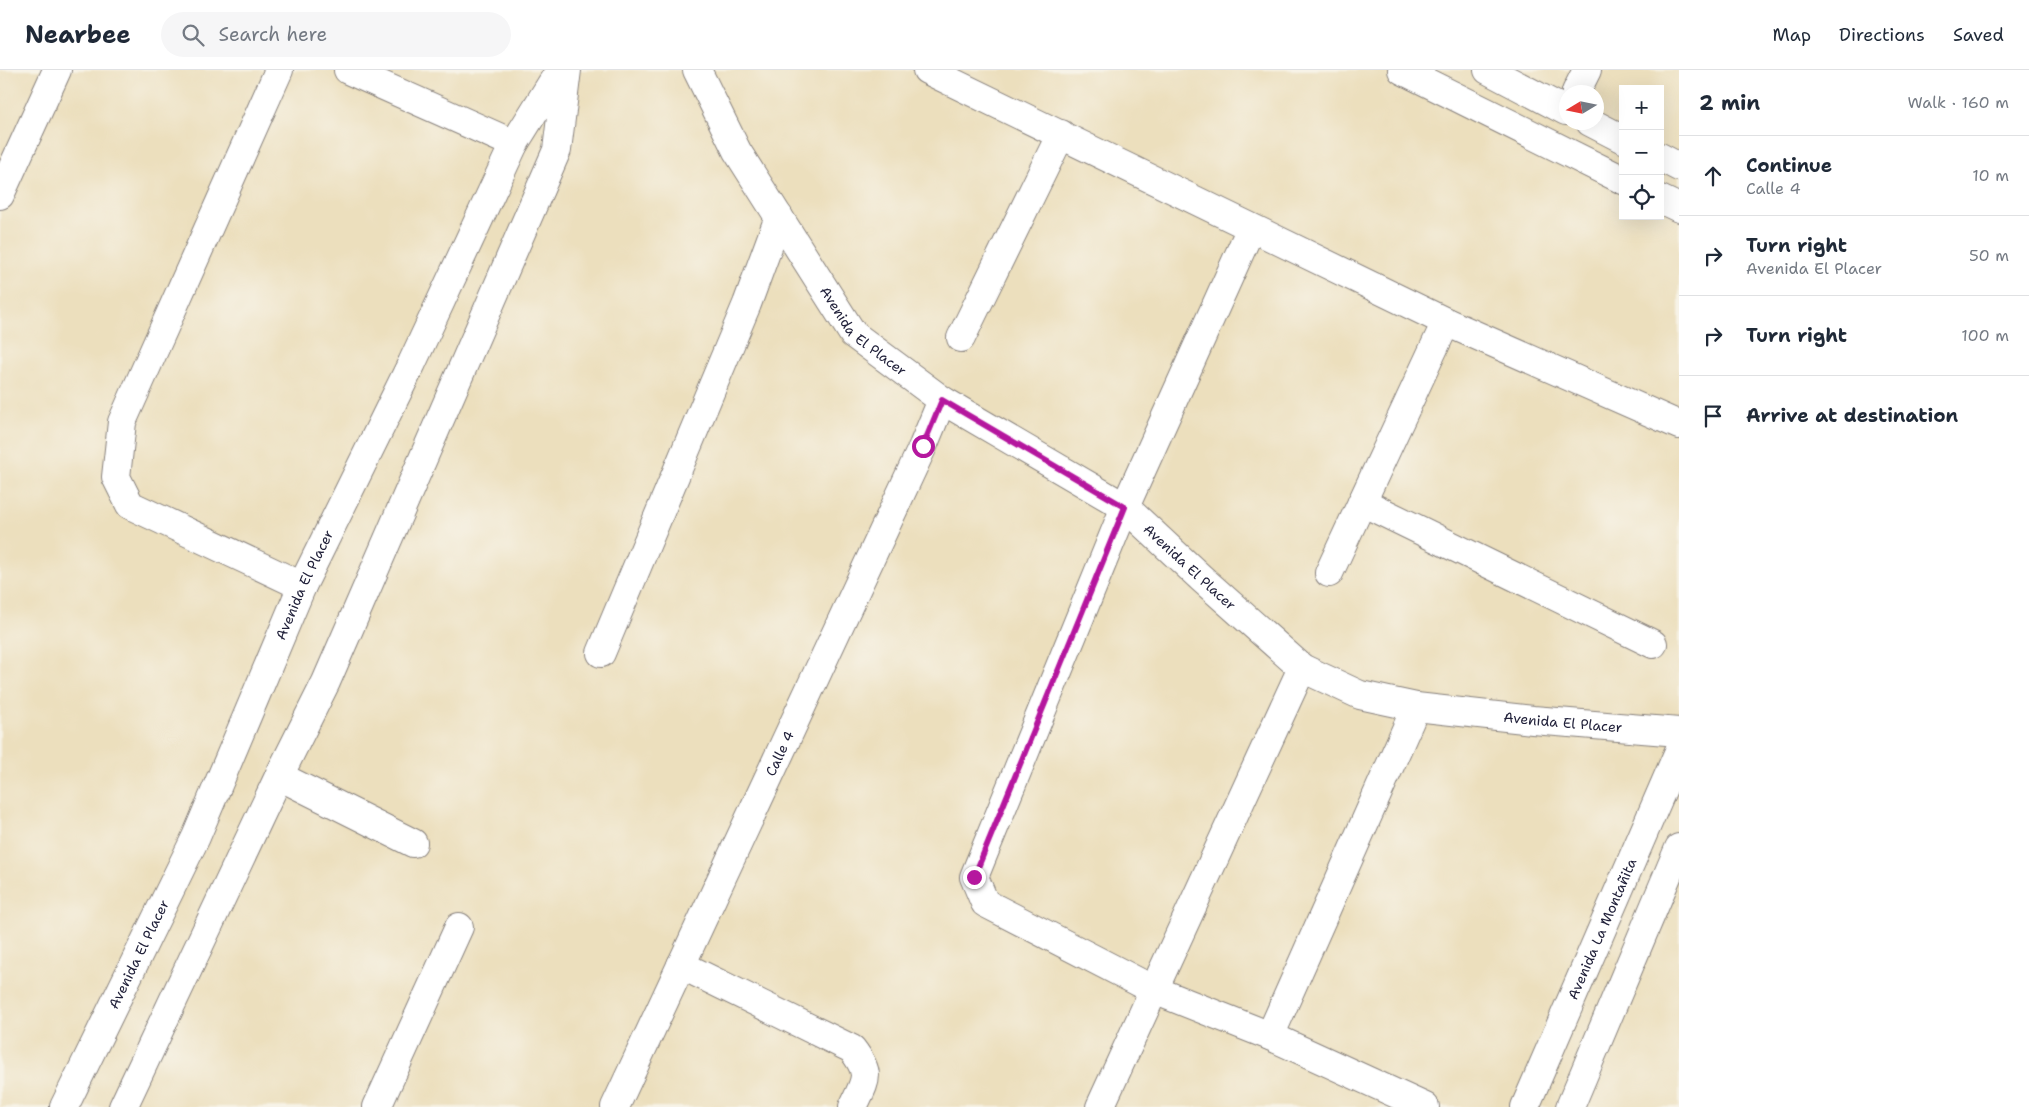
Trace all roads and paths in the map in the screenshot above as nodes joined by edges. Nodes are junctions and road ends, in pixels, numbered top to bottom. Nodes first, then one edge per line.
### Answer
1 (57, 70) edge
2 (279, 70) edge
3 (348, 70) edge
4 (560, 70) edge
5 (567, 70) edge
6 (697, 70) edge
7 (927, 70) edge
8 (1402, 70) edge
9 (1488, 70) edge
10 (1587, 70) edge
11 (390, 78) edge
12 (1580, 85) edge
13 (1559, 107) edge
14 (1559, 126) edge
15 (1604, 129) edge
16 (1061, 134) junction
17 (1619, 137) edge
18 (514, 144) junction
19 (1551, 144) junction
20 (1664, 159) edge
21 (1679, 167) edge
22 (1619, 178) edge
23 (0, 195) edge
24 (1664, 200) edge
25 (1679, 208) edge
26 (779, 217) junction
27 (1251, 228) junction
28 (1446, 322) junction
29 (961, 338) dead end
30 (942, 400) junction
31 (1679, 425) edge
32 (1362, 502) junction
33 (1125, 507) junction
34 (1330, 573) dead end
35 (302, 586) junction
36 (1653, 644) dead end
37 (601, 653) dead end
38 (1302, 668) junction
39 (1416, 707) junction
40 (1679, 732) edge
41 (1679, 752) edge
42 (279, 776) junction
43 (413, 843) dead end
44 (1679, 848) edge
45 (459, 926) dead end
46 (681, 965) junction
47 (1154, 990) junction
48 (1270, 1036) junction
49 (64, 1107) edge
50 (123, 1107) edge
51 (377, 1107) edge
52 (616, 1107) edge
53 (853, 1107) edge
54 (1100, 1107) edge
55 (1425, 1107) edge
56 (1525, 1107) edge
57 (1570, 1107) edge

1 - 23 street
2 - 35 street
3 - 11 street
4 - 18 street, Avenida El Placer
5 - 42 street
6 - 26 street, Avenida El Placer
7 - 16 street
8 - 19 street
9 - 13 street
10 - 12 street
11 - 18 street
14 - 19 street
15 - 17 street
16 - 27 street
16 - 29 street
18 - 35 street, Avenida El Placer
19 - 22 street
20 - 21 street
24 - 25 street
26 - 30 street, Avenida El Placer
26 - 37 street
27 - 28 street
27 - 33 street
28 - 31 street
28 - 32 street
30 - 33 street, Avenida El Placer
30 - 46 street, Calle 4
32 - 34 street
32 - 36 street
33 - 38 street, Avenida El Placer
33 - 47 street
35 - 49 street, Avenida El Placer
38 - 39 street, Avenida El Placer
38 - 47 street
39 - 40 street, Avenida El Placer
39 - 48 street
41 - 56 street, Avenida La Montañita
42 - 43 street
42 - 50 street
44 - 57 street
45 - 51 street
46 - 52 street, Calle 4
46 - 53 street
47 - 48 street
47 - 54 street
48 - 55 street

